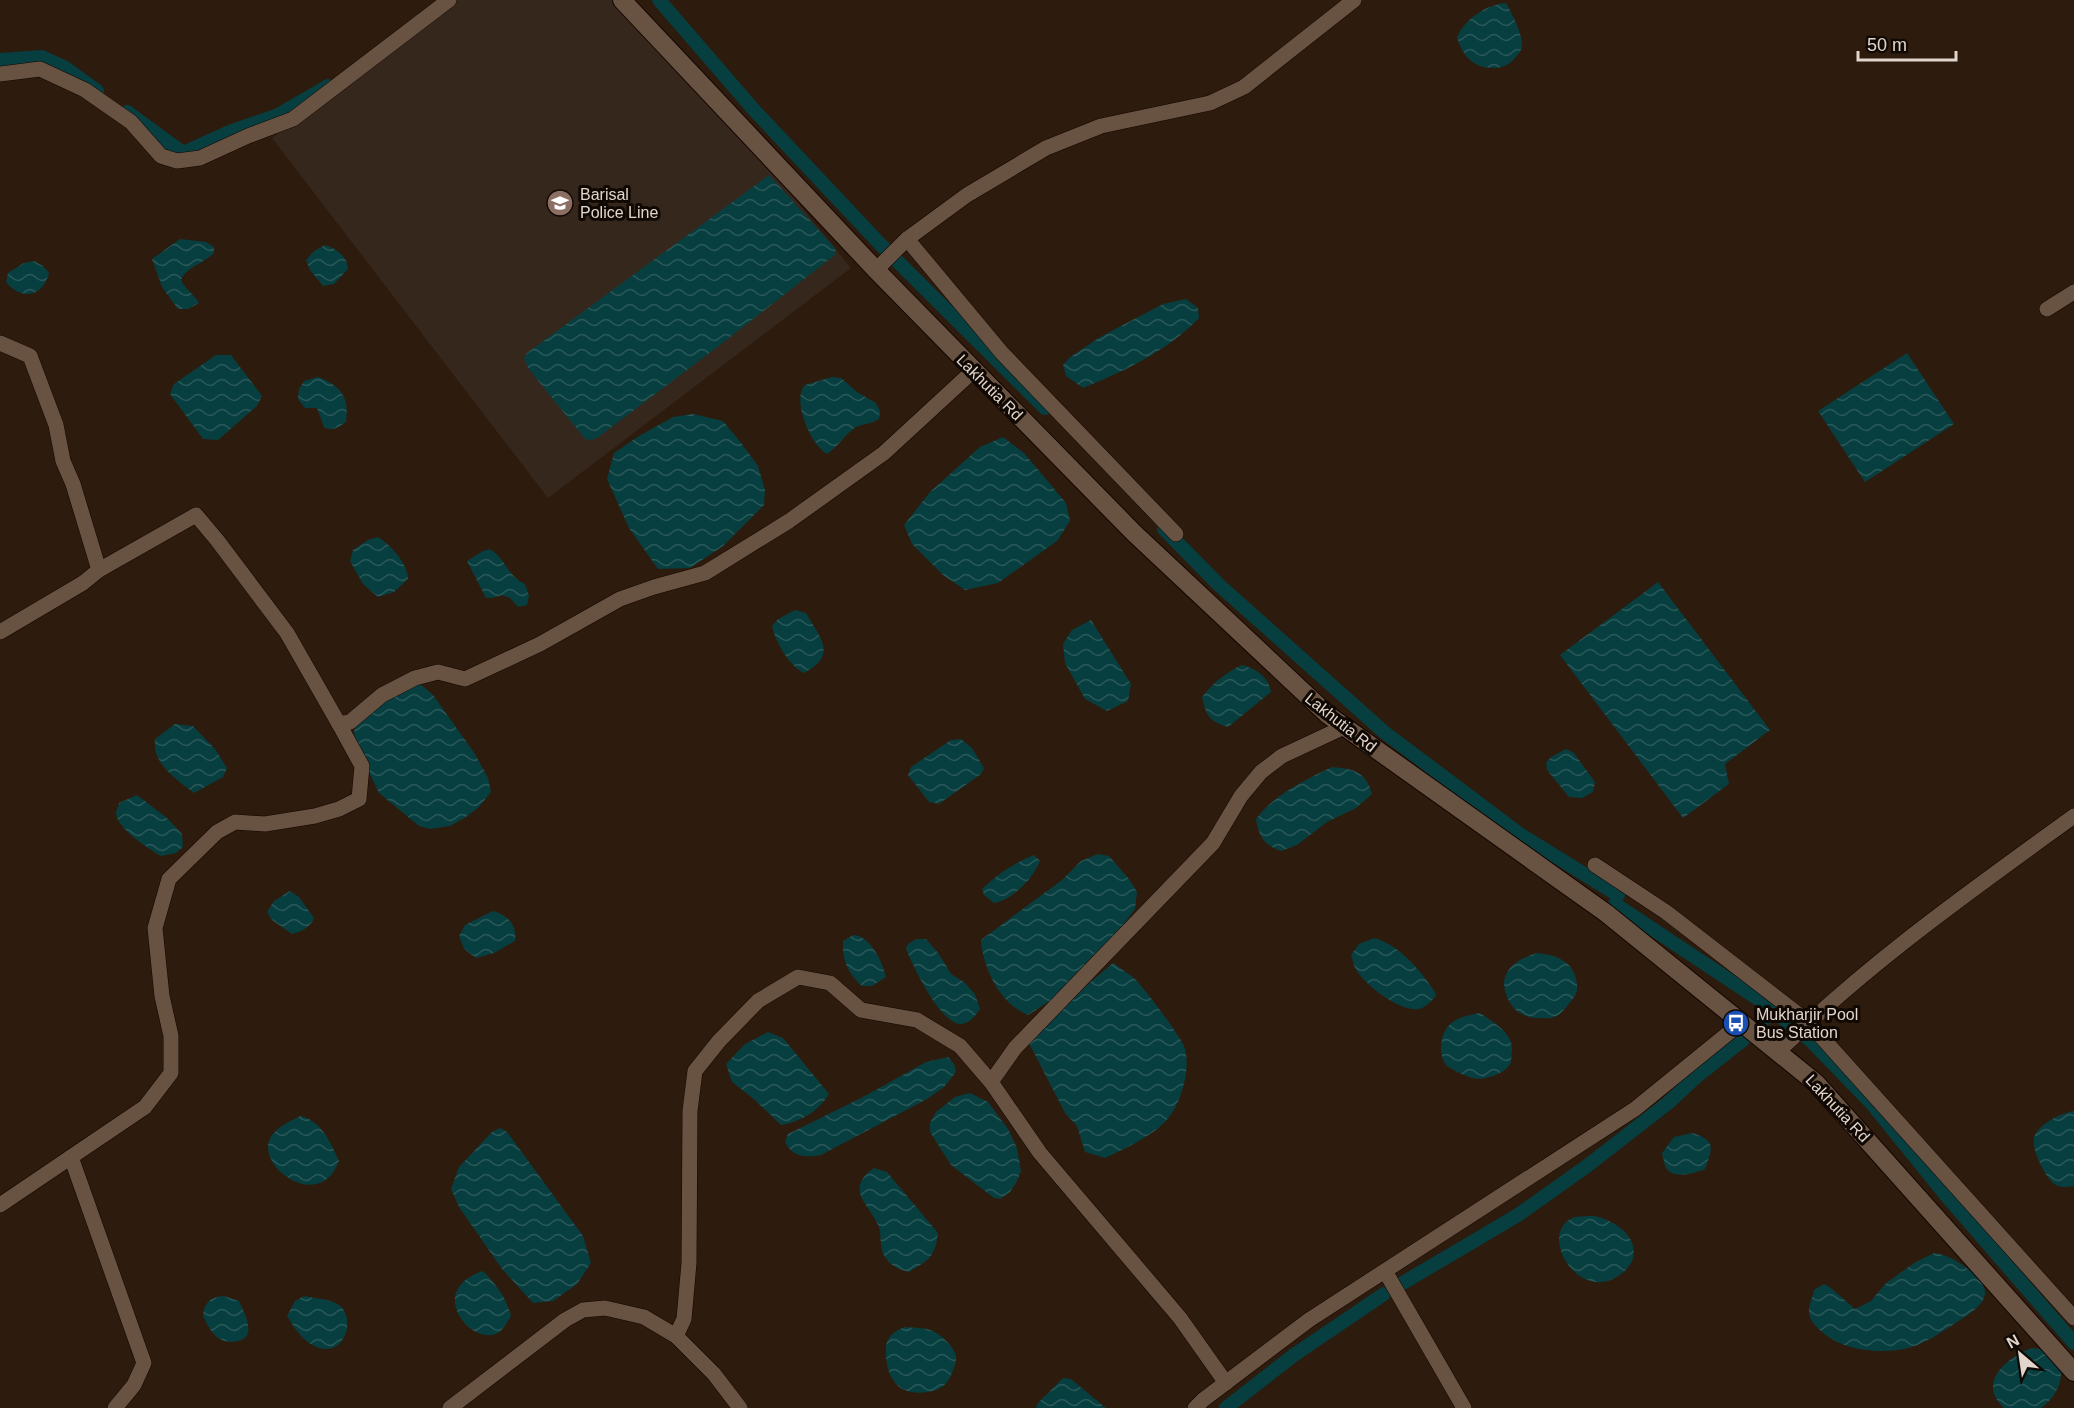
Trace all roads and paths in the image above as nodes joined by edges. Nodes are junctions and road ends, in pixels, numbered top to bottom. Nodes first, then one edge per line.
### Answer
1 (449, 0) edge
2 (622, 0) edge
3 (1354, 0) edge
4 (0, 74) edge
5 (907, 239) junction
6 (876, 270) junction
7 (2074, 292) edge
8 (2047, 309) dead end
9 (0, 343) edge
10 (973, 371) junction
11 (1176, 534) dead end
12 (99, 570) junction
13 (0, 632) edge
14 (339, 724) junction
15 (1344, 727) junction
16 (2074, 816) edge
17 (1595, 865) dead end
18 (1742, 1022) junction
19 (1808, 1022) junction
20 (1778, 1052) junction
21 (991, 1082) junction
22 (71, 1157) junction
23 (0, 1204) edge
24 (1385, 1271) junction
25 (2074, 1318) edge
26 (676, 1336) junction
27 (2074, 1372) edge
28 (1226, 1383) junction
29 (115, 1408) edge
30 (450, 1408) edge
31 (740, 1408) edge
32 (1196, 1408) edge
33 (1464, 1408) edge

1 - 4 street
2 - 6 street, Lakhutia Rd
3 - 5 street
5 - 6 street
5 - 11 street
6 - 10 street, Lakhutia Rd
7 - 8 street
9 - 12 street
10 - 14 street
10 - 15 street, Lakhutia Rd
12 - 13 street
12 - 14 street
14 - 22 street
15 - 18 street, Lakhutia Rd
15 - 21 street
16 - 19 street
17 - 19 street
18 - 20 street, Lakhutia Rd
18 - 24 street
19 - 20 street
19 - 25 street
20 - 27 street, Lakhutia Rd
21 - 26 street
21 - 28 street
22 - 23 street
22 - 29 street
24 - 28 street
24 - 33 street
26 - 30 street
26 - 31 street
28 - 32 street

